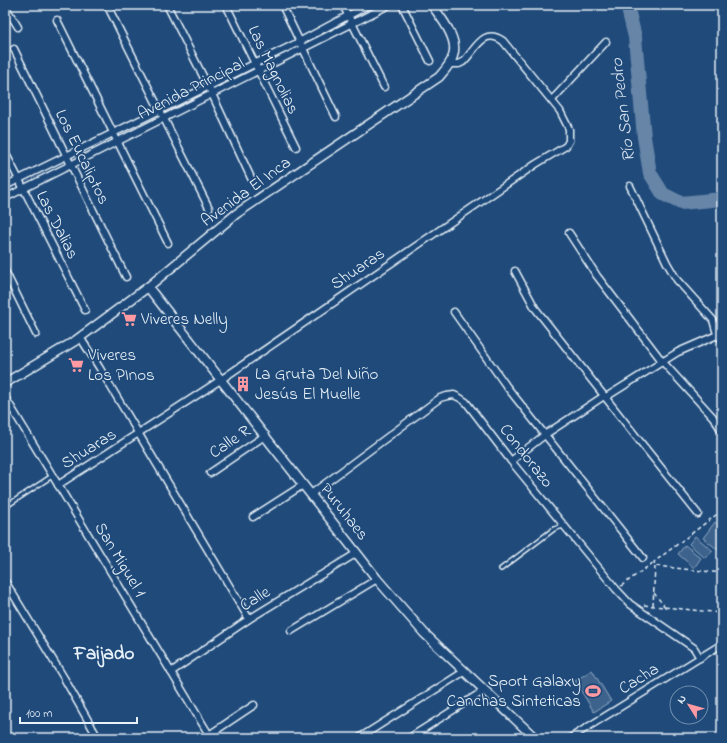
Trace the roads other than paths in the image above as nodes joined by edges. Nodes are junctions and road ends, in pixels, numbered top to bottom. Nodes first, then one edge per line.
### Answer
1 (107, 5) edge
2 (167, 5) edge
3 (226, 5) edge
4 (282, 5) edge
5 (343, 5) edge
6 (368, 5) edge
7 (389, 5) edge
8 (402, 5) edge
9 (432, 5) edge
10 (5, 6) edge
11 (348, 16) junction
12 (57, 20) dead end
13 (352, 23) junction
14 (18, 27) dead end
15 (299, 42) junction
16 (606, 42) dead end
17 (302, 48) junction
18 (14, 49) dead end
19 (430, 61) dead end
20 (255, 64) junction
21 (449, 64) junction
22 (258, 71) junction
23 (209, 86) junction
24 (384, 87) dead end
25 (212, 94) junction
26 (552, 100) junction
27 (160, 110) junction
28 (336, 117) dead end
29 (164, 118) junction
30 (113, 133) junction
31 (117, 142) junction
32 (296, 147) dead end
33 (5, 152) edge
34 (66, 156) junction
35 (70, 165) junction
36 (251, 178) dead end
37 (19, 179) junction
38 (5, 186) edge
39 (630, 186) dead end
40 (23, 189) junction
41 (5, 198) edge
42 (209, 208) dead end
43 (569, 233) dead end
44 (168, 243) dead end
45 (5, 271) edge
46 (515, 271) dead end
47 (126, 276) dead end
48 (148, 287) junction
49 (85, 310) dead end
50 (454, 312) dead end
51 (36, 334) dead end
52 (720, 334) edge
53 (80, 337) junction
54 (722, 340) edge
55 (662, 361) junction
56 (222, 379) junction
57 (5, 383) edge
58 (604, 396) junction
59 (5, 397) edge
60 (722, 431) edge
61 (139, 434) junction
62 (546, 434) junction
63 (266, 435) junction
64 (511, 461) junction
65 (210, 473) dead end
66 (52, 476) junction
67 (303, 484) junction
68 (58, 485) junction
69 (310, 494) junction
70 (5, 507) edge
71 (698, 514) dead end
72 (253, 517) dead end
73 (564, 526) junction
74 (357, 553) junction
75 (643, 558) dead end
76 (501, 569) dead end
77 (377, 579) junction
78 (5, 581) edge
79 (249, 619) junction
80 (291, 630) dead end
81 (721, 647) edge
82 (700, 658) junction
83 (465, 671) junction
84 (171, 672) junction
85 (485, 690) junction
86 (254, 705) dead end
87 (210, 737) edge
88 (98, 738) edge
89 (359, 738) edge
90 (409, 738) edge
91 (536, 738) edge
92 (570, 738) edge

1 - 27 street
2 - 23 street
3 - 20 street, Las Magnolias
4 - 15 street
5 - 11 street
6 - 11 street, Avenida Principal
7 - 13 street, Avenida Principal
8 - 19 street
9 - 21 street, Avenida El Inca
10 - 14 street
11 - 13 street
11 - 15 street, Avenida Principal
12 - 30 street
13 - 17 street, Avenida Principal
13 - 24 street
15 - 17 street
15 - 20 street, Avenida Principal
16 - 26 street
17 - 22 street, Avenida Principal
17 - 28 street
18 - 34 street, Los Eucaliptos
20 - 22 street, Las Magnolias
20 - 23 street, Avenida Principal
21 - 26 street, Shuaras
21 - 48 street, Avenida El Inca
22 - 25 street, Avenida Principal
22 - 32 street, Las Magnolias
23 - 25 street
23 - 27 street, Avenida Principal
25 - 29 street, Avenida Principal
25 - 36 street
26 - 56 street, Shuaras
27 - 29 street
27 - 30 street, Avenida Principal
29 - 31 street, Avenida Principal
29 - 42 street
30 - 31 street
30 - 34 street, Avenida Principal
31 - 35 street, Avenida Principal
31 - 44 street
33 - 37 street, Las Dalias
34 - 35 street, Los Eucaliptos
34 - 37 street, Avenida Principal
35 - 40 street, Avenida Principal
35 - 47 street, Los Eucaliptos
37 - 38 street, Avenida Principal
37 - 40 street, Las Dalias
39 - 52 street
40 - 41 street, Avenida Principal
40 - 49 street, Las Dalias
43 - 55 street
45 - 51 street
46 - 58 street
48 - 53 street, Avenida El Inca
48 - 56 street, Puruhaes
50 - 62 street
52 - 54 street
52 - 55 street
53 - 57 street, Avenida El Inca
53 - 61 street
55 - 58 street
55 - 60 street
56 - 61 street, Shuaras
56 - 63 street, Puruhaes
58 - 62 street
58 - 71 street
59 - 66 street, San Miguel 1
61 - 68 street, Shuaras
61 - 79 street
62 - 64 street
62 - 75 street
63 - 65 street, Calle R
63 - 67 street, Puruhaes
64 - 69 street, Condorazo
64 - 73 street, Condorazo
66 - 68 street, San Miguel 1
66 - 70 lane
67 - 69 street, Puruhaes
67 - 72 street
68 - 84 street, San Miguel 1
69 - 74 street, Puruhaes
73 - 76 lane
73 - 82 street, Condorazo
74 - 77 street, Puruhaes
74 - 79 street, Calle
77 - 80 street
77 - 83 street, Puruhaes
78 - 88 street
79 - 84 street, Calle
81 - 82 street, Cacha
82 - 92 street, Cacha
83 - 85 street, Puruhaes
83 - 89 street
84 - 87 street, San Miguel 1
85 - 90 street
85 - 91 street, Puruhaes
86 - 87 street

